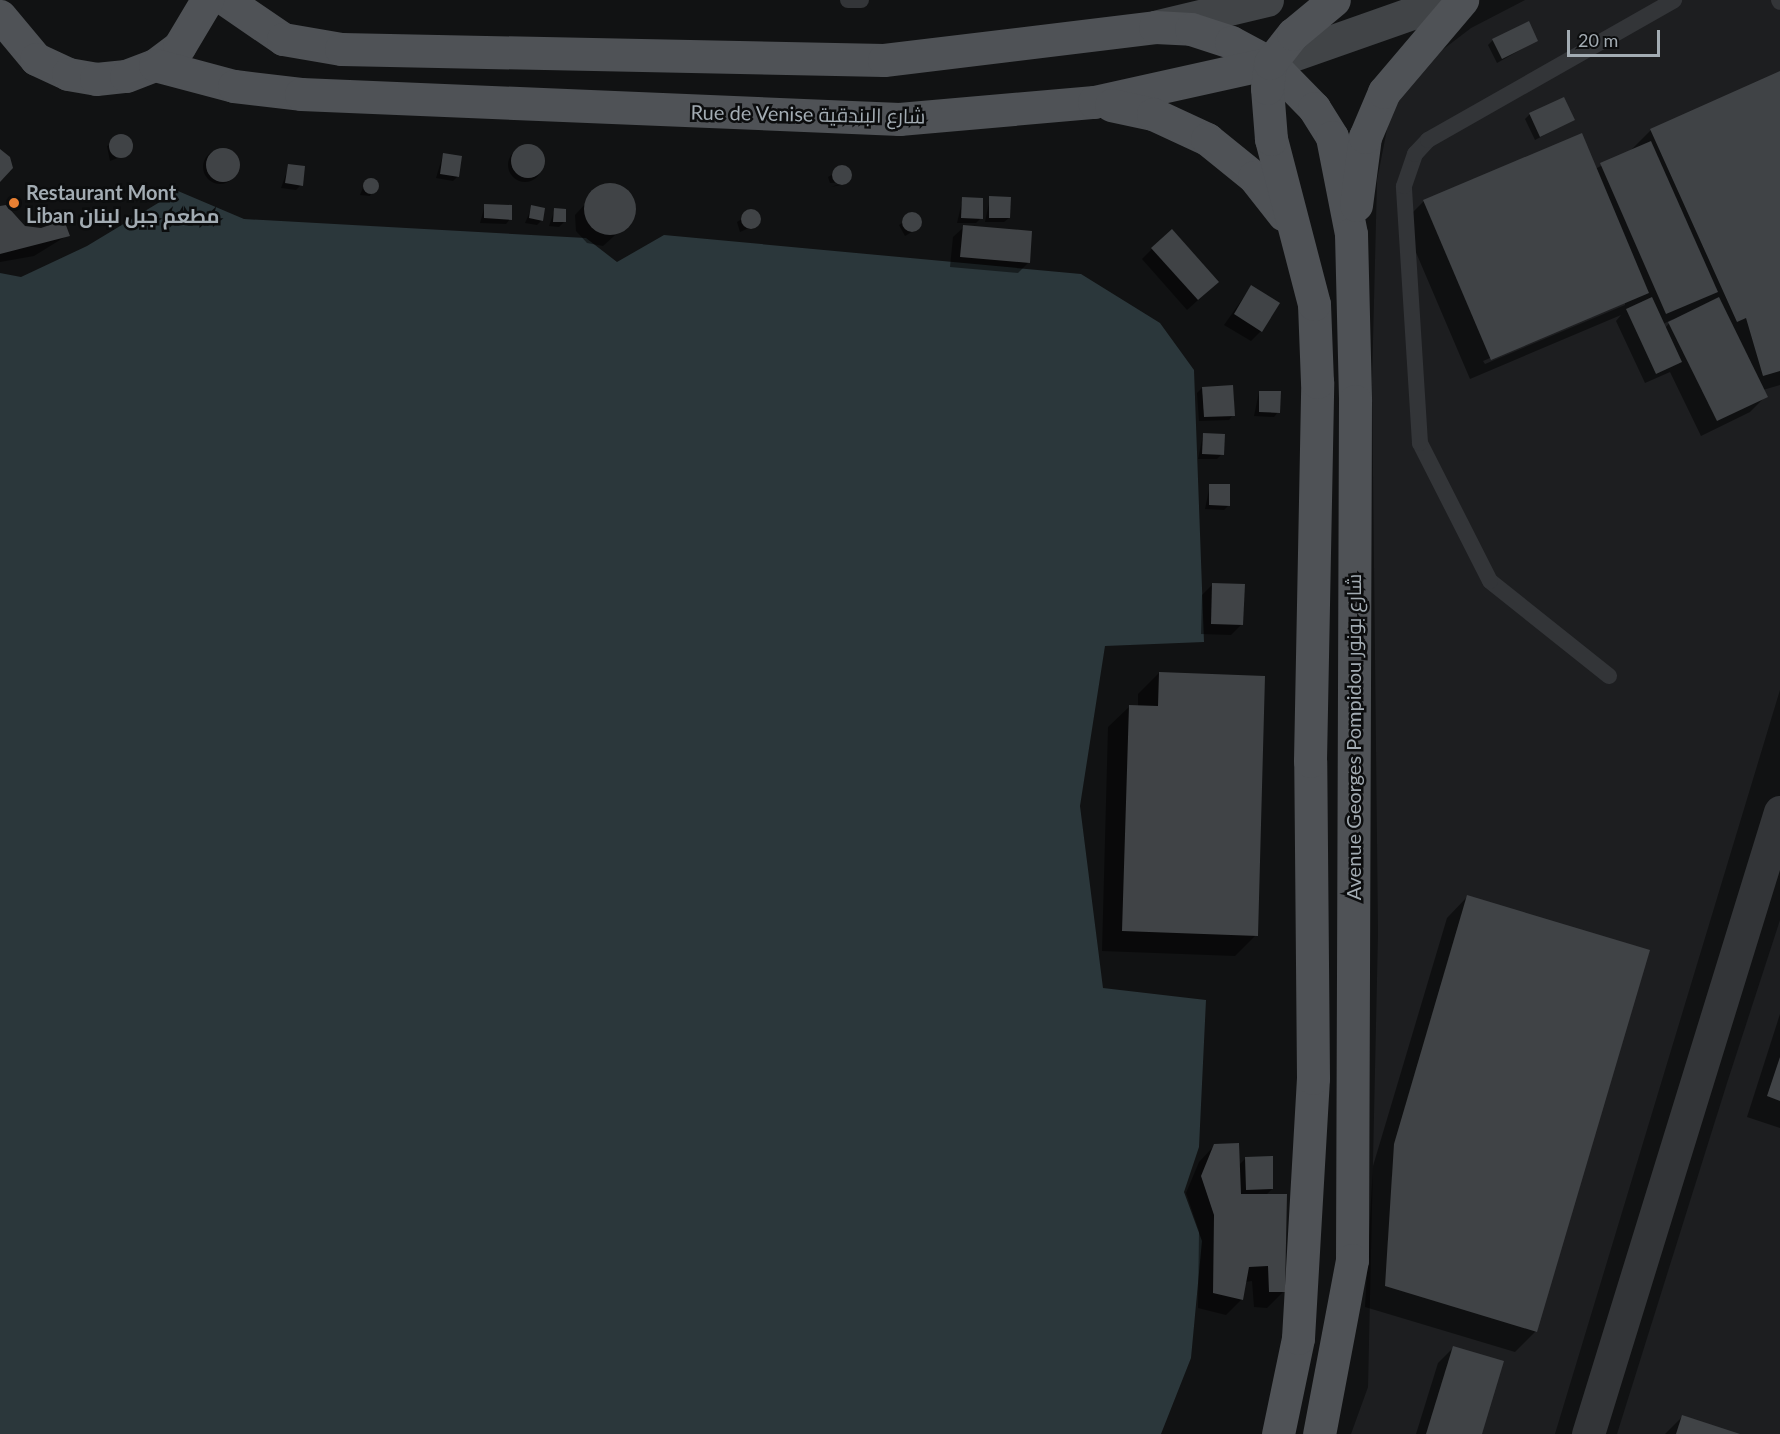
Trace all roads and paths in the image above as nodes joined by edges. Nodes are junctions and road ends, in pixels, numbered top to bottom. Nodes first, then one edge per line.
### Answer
1 (207, 0) edge
2 (226, 0) edge
3 (848, 0) edge
4 (861, 0) edge
5 (1267, 0) edge
6 (1334, 0) edge
7 (1449, 0) edge
8 (1462, 0) edge
9 (1674, 0) edge
10 (0, 16) edge
11 (1155, 27) junction
12 (0, 61) edge
13 (1270, 63) junction
14 (154, 65) junction
15 (68, 74) junction
16 (1094, 102) junction
17 (1291, 224) junction
18 (1351, 234) junction
19 (1609, 676) dead end
20 (1780, 812) edge
21 (1278, 1434) edge
22 (1319, 1434) edge
23 (1588, 1434) edge

1 - 14 main road
2 - 11 main road
3 - 4 lane
5 - 11 main road
6 - 13 main road
7 - 13 main road, Rue de Venise شارع البندقية
8 - 18 main road
9 - 19 lane
10 - 15 main road
11 - 13 main road, Avenue Georges Pompidou شارع بونور
12 - 15 main road
13 - 16 main road, Rue de Venise شارع البندقية
13 - 17 main road, Avenue Georges Pompidou شارع بونور
13 - 18 main road, Avenue Georges Pompidou شارع بونور
14 - 15 main road
14 - 16 main road, Rue de Venise شارع البندقية
16 - 17 main road
17 - 21 main road, Avenue Georges Pompidou شارع بونور
18 - 22 main road, Avenue Georges Pompidou شارع بونور
20 - 23 street

